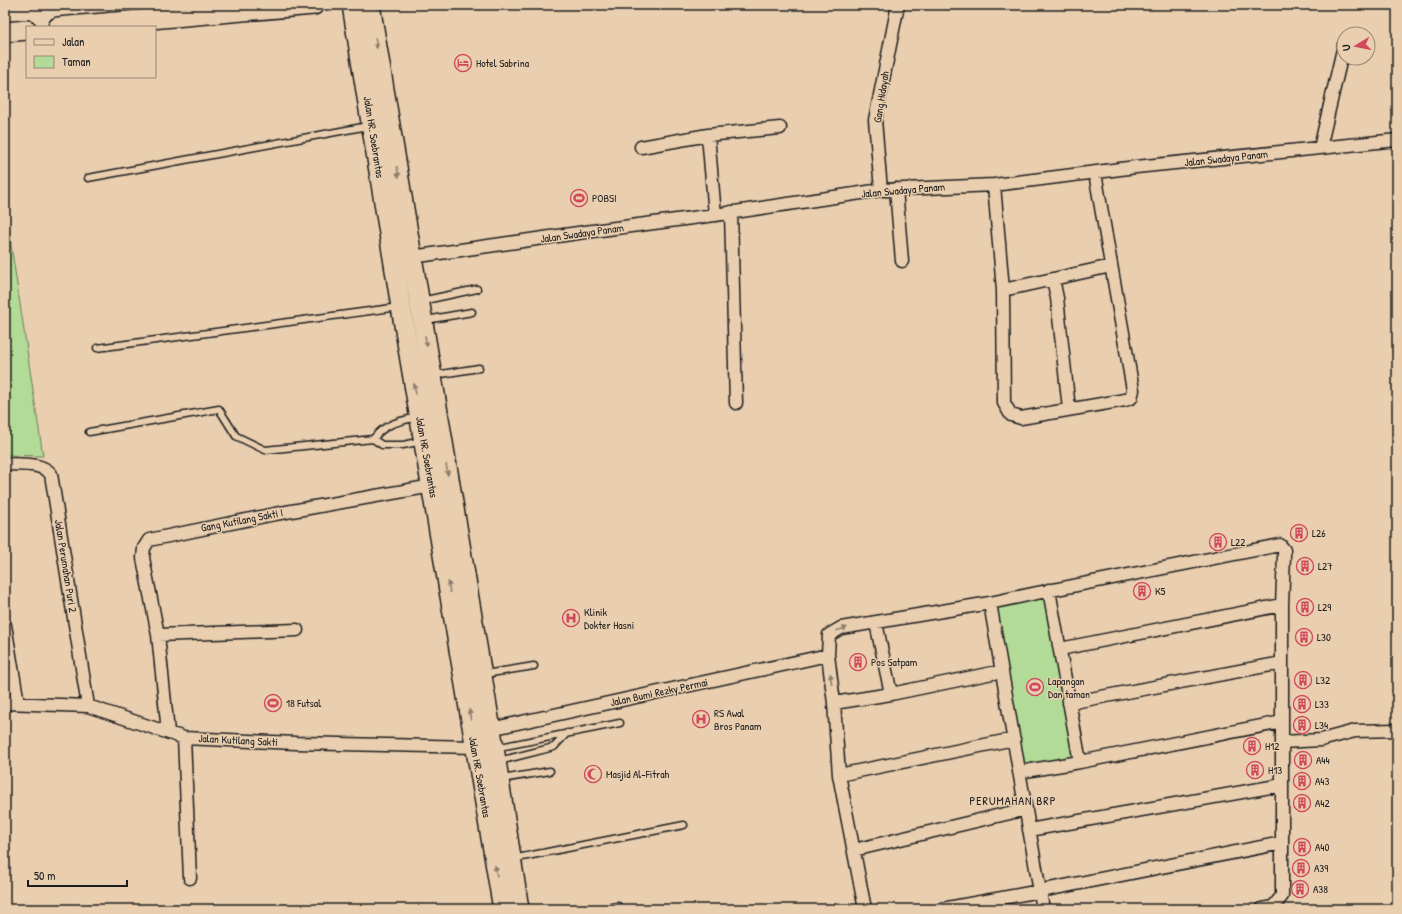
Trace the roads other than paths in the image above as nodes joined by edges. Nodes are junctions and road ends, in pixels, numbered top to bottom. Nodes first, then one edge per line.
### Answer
1 (314, 5) edge
2 (352, 5) edge
3 (370, 5) edge
4 (898, 5) edge
5 (70, 26) edge
6 (26, 30) edge
7 (5, 32) edge
8 (1339, 66) edge
9 (372, 125) junction
10 (780, 128) dead end
11 (708, 135) junction
12 (1397, 140) edge
13 (641, 147) dead end
14 (1320, 148) junction
15 (1095, 172) junction
16 (88, 178) dead end
17 (994, 185) junction
18 (896, 189) junction
19 (881, 190) junction
20 (731, 212) junction
21 (715, 215) junction
22 (412, 258) junction
23 (902, 261) dead end
24 (1111, 266) junction
25 (1053, 279) junction
26 (477, 289) dead end
27 (1003, 290) junction
28 (419, 302) junction
29 (401, 307) junction
30 (472, 312) dead end
31 (422, 320) junction
32 (97, 348) dead end
33 (479, 368) dead end
34 (431, 376) junction
35 (736, 403) dead end
36 (1069, 409) junction
37 (420, 417) junction
38 (89, 432) dead end
39 (373, 438) junction
40 (424, 441) junction
41 (5, 464) edge
42 (432, 486) junction
43 (1049, 590) junction
44 (990, 603) junction
45 (1282, 605) junction
46 (461, 606) junction
47 (876, 623) junction
48 (5, 625) edge
49 (297, 630) dead end
50 (158, 635) junction
51 (1060, 649) junction
52 (828, 655) junction
53 (1282, 663) junction
54 (534, 666) dead end
55 (1002, 671) junction
56 (481, 675) junction
57 (891, 694) junction
58 (5, 703) edge
59 (18, 703) junction
60 (834, 703) junction
61 (1069, 703) junction
62 (88, 706) junction
63 (1282, 722) junction
64 (620, 723) dead end
65 (490, 729) junction
66 (1397, 730) edge
67 (168, 732) junction
68 (568, 733) junction
69 (184, 738) junction
70 (1014, 739) junction
71 (1282, 742) junction
72 (491, 759) junction
73 (1080, 762) junction
74 (550, 771) dead end
75 (1019, 772) junction
76 (839, 775) junction
77 (1282, 785) junction
78 (1026, 809) junction
79 (684, 825) dead end
80 (1029, 830) junction
81 (1282, 843) junction
82 (854, 850) junction
83 (511, 859) junction
84 (190, 878) dead end
85 (1040, 891) junction
86 (618, 906) dead end
87 (503, 909) edge
88 (519, 909) edge
89 (600, 909) edge
90 (865, 909) edge
91 (942, 909) edge
92 (1043, 909) edge
93 (1262, 909) edge

1 - 5 main road
2 - 9 main road, Jalan HR. Soebrantas
3 -> 22 main road, Jalan HR. Soebrantas
4 - 19 street, Gang Hidayah
6 - 7 main road
8 - 14 street
9 - 16 lane
9 - 29 main road, Jalan HR. Soebrantas
10 - 11 street
11 - 13 street
11 - 21 street
12 - 14 street, Jalan Swadaya Panam
14 - 15 street, Jalan Swadaya Panam
15 - 17 street, Jalan Swadaya Panam
15 - 24 street
17 - 18 street, Jalan Swadaya Panam
17 - 27 street
18 - 19 street, Jalan Swadaya Panam
18 - 23 street
19 - 20 street, Jalan Swadaya Panam
20 - 21 street, Jalan Swadaya Panam
20 - 35 street
21 - 22 street, Jalan Swadaya Panam
22 - 28 main road, Jalan HR. Soebrantas
24 - 25 street
24 - 36 street
25 - 27 street
25 - 36 street
26 - 28 lane
27 - 36 street
28 - 31 main road, Jalan HR. Soebrantas
29 - 32 lane
37 -> 29 main road, Jalan HR. Soebrantas
30 - 31 lane
31 -> 34 main road, Jalan HR. Soebrantas
33 - 34 lane
34 -> 46 main road, Jalan HR. Soebrantas
37 - 39 lane
37 - 40 main road, Jalan HR. Soebrantas
38 - 39 lane
39 - 40 lane
40 - 42 main road, Jalan HR. Soebrantas
41 - 62 street, Jalan Perumahan Puri 2
46 -> 42 main road, Jalan HR. Soebrantas
42 - 50 street, Gang Kutilang Sakti I
43 - 44 street
43 - 45 street
43 - 51 street
44 - 47 street
44 - 55 street
45 - 51 street
45 - 53 street
46 - 56 main road, Jalan HR. Soebrantas
72 -> 46 main road, Jalan HR. Soebrantas
52 -> 47 street
47 - 57 street
48 - 59 street
49 - 50 street
50 - 67 street, Gang Kutilang Sakti I
51 - 61 street
60 -> 52 street
52 - 65 street, Jalan Bumi Rezky Permai
53 - 61 street
53 - 63 street
54 - 56 lane
55 - 57 street
55 - 70 street
56 - 65 main road, Jalan HR. Soebrantas
57 - 60 street
58 - 59 street, Jalan Kutilang Sakti
59 - 62 street, Jalan Kutilang Sakti
60 - 76 street
61 - 73 street
62 - 67 street, Jalan Kutilang Sakti
63 - 71 street
63 - 73 street
64 - 68 lane
65 - 72 main road, Jalan HR. Soebrantas
66 - 71 street
67 - 69 street, Jalan Kutilang Sakti
68 - 72 lane
68 - 72 lane
69 - 72 street, Jalan Kutilang Sakti
69 - 84 street
70 - 75 street
70 - 76 street
71 - 77 street
72 - 74 lane
72 - 83 main road, Jalan HR. Soebrantas
87 -> 72 main road, Jalan HR. Soebrantas
73 - 75 street
75 - 78 street
76 - 82 street
77 - 80 street
77 - 81 street
78 - 80 street
78 - 82 street
79 - 83 lane
80 - 85 street
81 - 85 street
81 - 93 street
82 - 90 street
83 - 88 main road, Jalan HR. Soebrantas
85 - 91 street
85 - 92 street
86 - 89 lane

